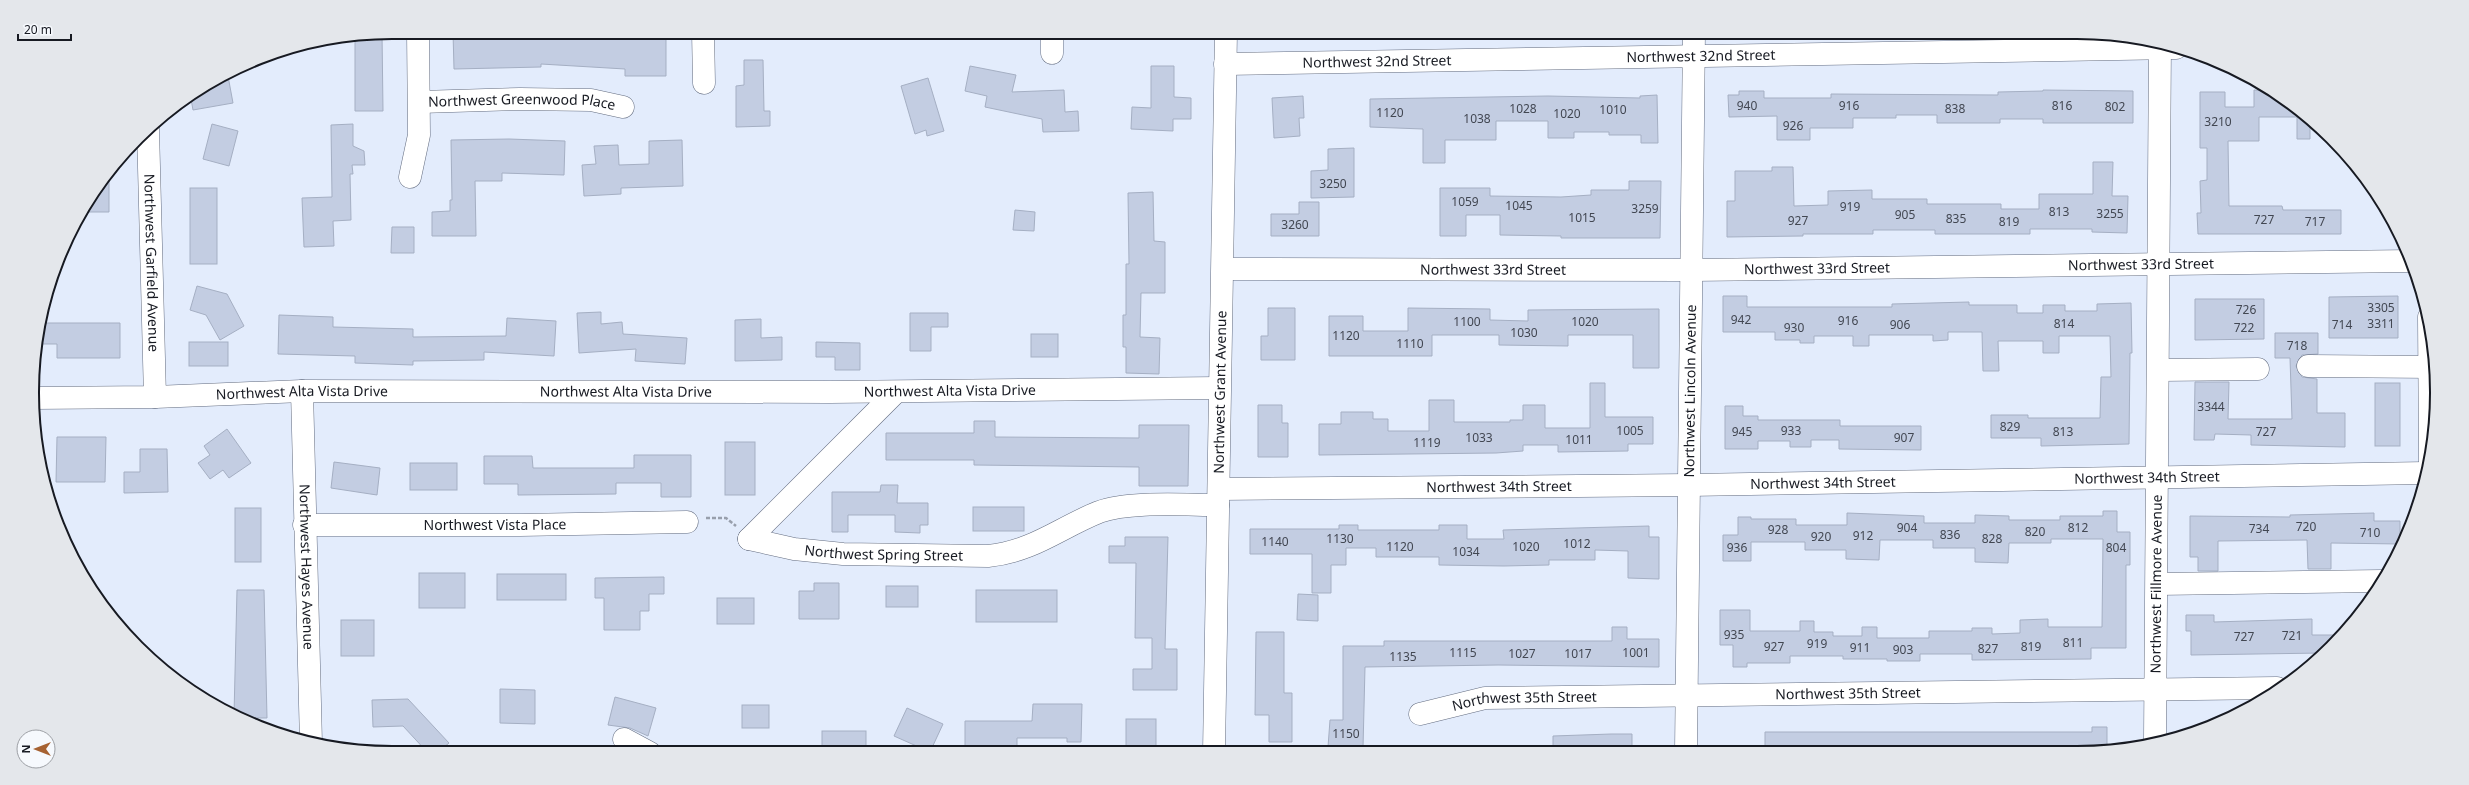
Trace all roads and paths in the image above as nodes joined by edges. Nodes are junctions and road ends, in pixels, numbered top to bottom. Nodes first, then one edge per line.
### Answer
1 (418, 39) edge
2 (703, 39) edge
3 (1226, 39) edge
4 (1694, 39) edge
5 (2147, 46) edge
6 (2165, 50) edge
7 (1694, 57) junction
8 (1225, 64) junction
9 (704, 83) dead end
10 (420, 102) junction
11 (623, 107) dead end
12 (148, 138) edge
13 (410, 177) dead end
14 (2404, 261) edge
15 (2159, 264) junction
16 (1223, 269) junction
17 (1691, 270) junction
18 (2308, 366) dead end
19 (2429, 367) edge
20 (2258, 369) dead end
21 (2159, 370) junction
22 (1219, 388) junction
23 (302, 391) junction
24 (896, 392) junction
25 (39, 398) edge
26 (155, 398) junction
27 (2420, 473) edge
28 (2158, 478) junction
29 (1689, 485) junction
30 (1219, 497) junction
31 (687, 522) joint
32 (304, 526) junction
33 (748, 539) junction
34 (2375, 581) edge
35 (2157, 584) junction
36 (2270, 688) edge
37 (2156, 690) junction
38 (1687, 696) junction
39 (1420, 714) dead end
40 (311, 736) edge
41 (2155, 737) edge
42 (624, 739) dead end
43 (638, 746) edge
44 (1214, 746) edge
45 (1686, 746) edge

1 - 10 street
2 - 9 street
3 - 8 street, Northwest Grant Avenue
4 - 7 street, Northwest Lincoln Avenue
5 - 7 street, Northwest 32nd Street
6 - 15 street, Northwest Fillmore Avenue
7 - 8 street, Northwest 32nd Street
7 - 17 street, Northwest Lincoln Avenue
8 - 16 street, Northwest Grant Avenue
10 - 11 street, Northwest Greenwood Place
10 - 13 street
12 - 26 street, Northwest Garfield Avenue
14 - 15 street, Northwest 33rd Street
15 - 17 street, Northwest 33rd Street
15 - 21 street, Northwest Fillmore Avenue
16 - 17 street, Northwest 33rd Street
16 - 22 street, Northwest Grant Avenue
17 - 29 street, Northwest Lincoln Avenue
18 - 19 street
20 - 21 street
21 - 28 street, Northwest Fillmore Avenue
22 - 24 street, Northwest Alta Vista Drive
22 - 30 street, Northwest Grant Avenue
23 - 24 street, Northwest Alta Vista Drive
23 - 26 street, Northwest Alta Vista Drive
23 - 32 street, Northwest Hayes Avenue
24 - 33 street
25 - 26 street, Northwest Alta Vista Drive
27 - 28 street, Northwest 34th Street
28 - 29 street, Northwest 34th Street
28 - 35 street, Northwest Fillmore Avenue
29 - 30 street, Northwest 34th Street
29 - 38 street, Northwest Lincoln Avenue
30 - 33 street, Northwest Spring Street
30 - 44 street, Northwest Grant Avenue
31 - 32 street, Northwest Vista Place
31 - 33 path
32 - 40 street, Northwest Hayes Avenue
34 - 35 street
35 - 37 street, Northwest Fillmore Avenue
36 - 37 street, Northwest 35th Street
37 - 38 street, Northwest 35th Street
37 - 41 street, Northwest Fillmore Avenue
38 - 39 street, Northwest 35th Street
38 - 45 street, Northwest Lincoln Avenue
42 - 43 street

